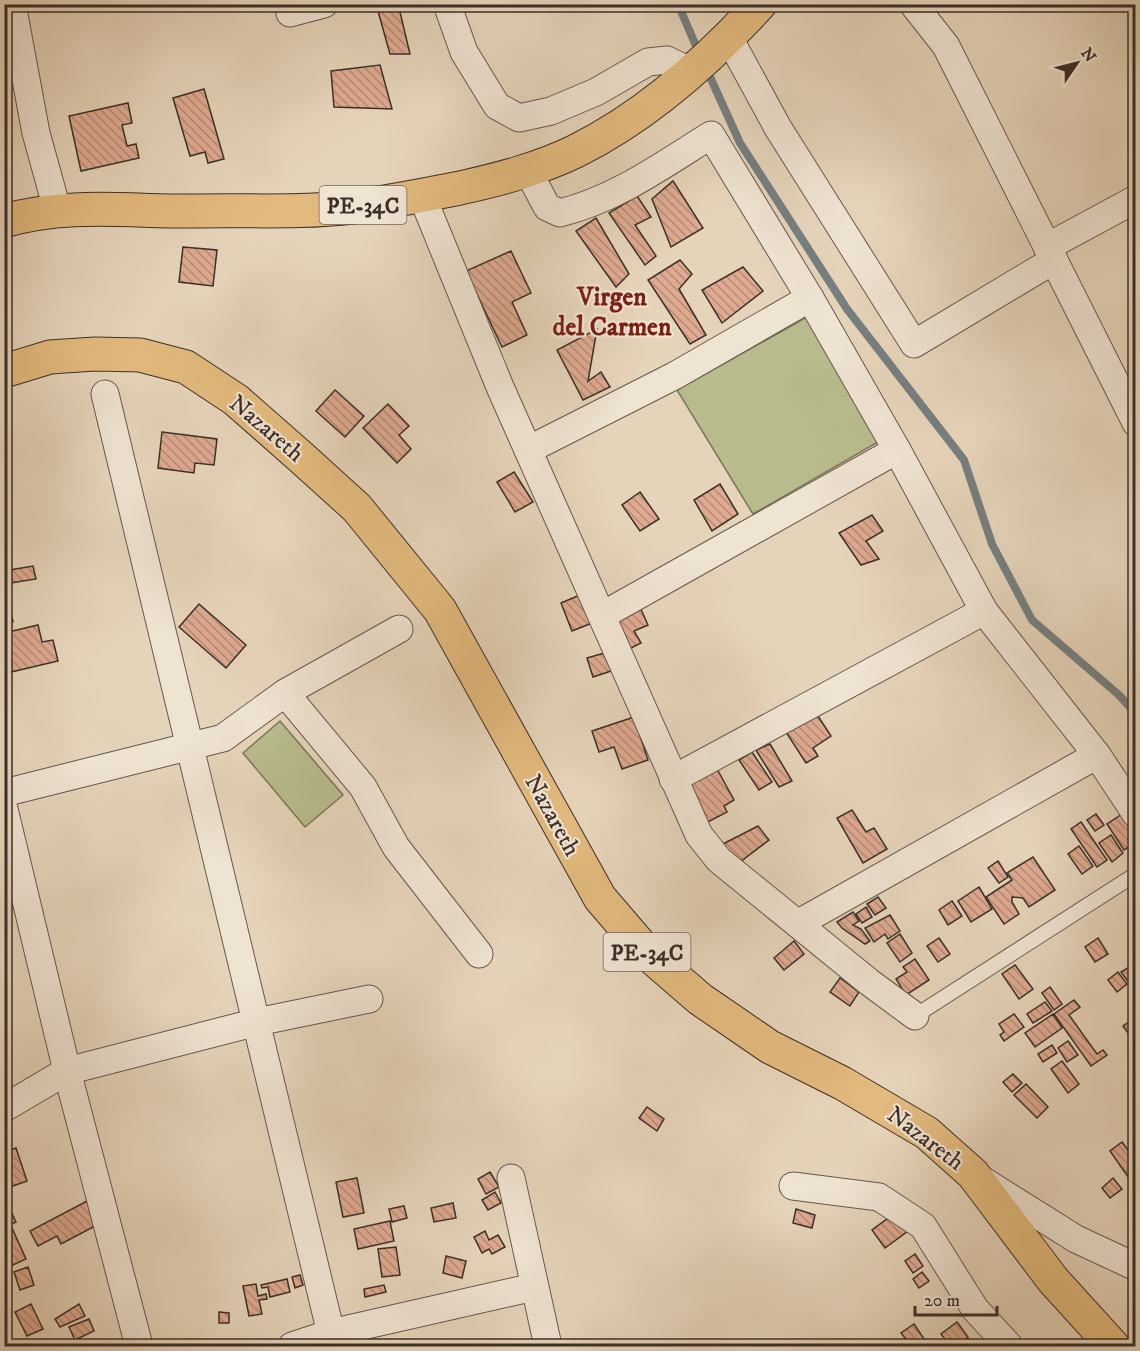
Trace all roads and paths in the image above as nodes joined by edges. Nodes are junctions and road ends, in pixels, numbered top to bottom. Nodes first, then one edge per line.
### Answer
1 (12, 4) edge
2 (288, 4) edge
3 (324, 4) edge
4 (447, 4) edge
5 (760, 4) edge
6 (913, 4) edge
7 (726, 42) junction
8 (690, 71) junction
9 (528, 171) junction
10 (422, 196) junction
11 (1136, 199) edge
12 (57, 209) junction
13 (4, 221) edge
14 (1050, 254) junction
15 (810, 298) junction
16 (4, 371) edge
17 (105, 394) dead end
18 (1136, 423) edge
19 (528, 450) junction
20 (897, 450) junction
21 (984, 611) junction
22 (603, 615) junction
23 (399, 629) dead end
24 (285, 693) junction
25 (188, 747) junction
26 (1096, 755) junction
27 (673, 779) junction
28 (4, 793) edge
29 (4, 809) edge
30 (1136, 814) edge
31 (1136, 874) edge
32 (799, 923) junction
33 (479, 954) dead end
34 (369, 999) dead end
35 (915, 1016) joint
36 (257, 1022) junction
37 (67, 1071) junction
38 (4, 1108) edge
39 (974, 1174) junction
40 (511, 1178) dead end
41 (793, 1186) dead end
42 (1136, 1267) edge
43 (534, 1287) junction
44 (332, 1340) edge
45 (1108, 1342) edge
46 (139, 1347) edge
47 (292, 1347) edge
48 (548, 1347) edge
49 (1009, 1347) edge

1 - 12 street
2 - 3 street
4 - 8 street
5 - 7 main road, PE-34C
6 - 14 street
7 - 8 main road, PE-34C
7 - 14 street
8 - 9 main road, PE-34C
9 - 10 main road, PE-34C
9 - 15 street
10 - 12 main road, PE-34C
10 - 19 street
11 - 14 street
12 - 13 main road, PE-34C
14 - 18 street
15 - 19 street
15 - 20 street
16 - 39 main road, Nazareth / PE-34C
17 - 25 street
19 - 22 street
20 - 21 street
20 - 22 street
21 - 26 street
21 - 27 street
22 - 27 street
23 - 24 street
24 - 25 street
24 - 33 street
25 - 28 street
25 - 36 street
26 - 30 street
26 - 32 street
27 - 32 street
29 - 37 street
31 - 35 lane
32 - 35 street
34 - 36 street
36 - 37 street
36 - 44 street
37 - 38 street
37 - 46 street
39 - 42 street
39 - 45 main road, Nazareth / PE-34C
40 - 43 street
41 - 49 street
43 - 44 street
43 - 48 street
44 - 47 street

